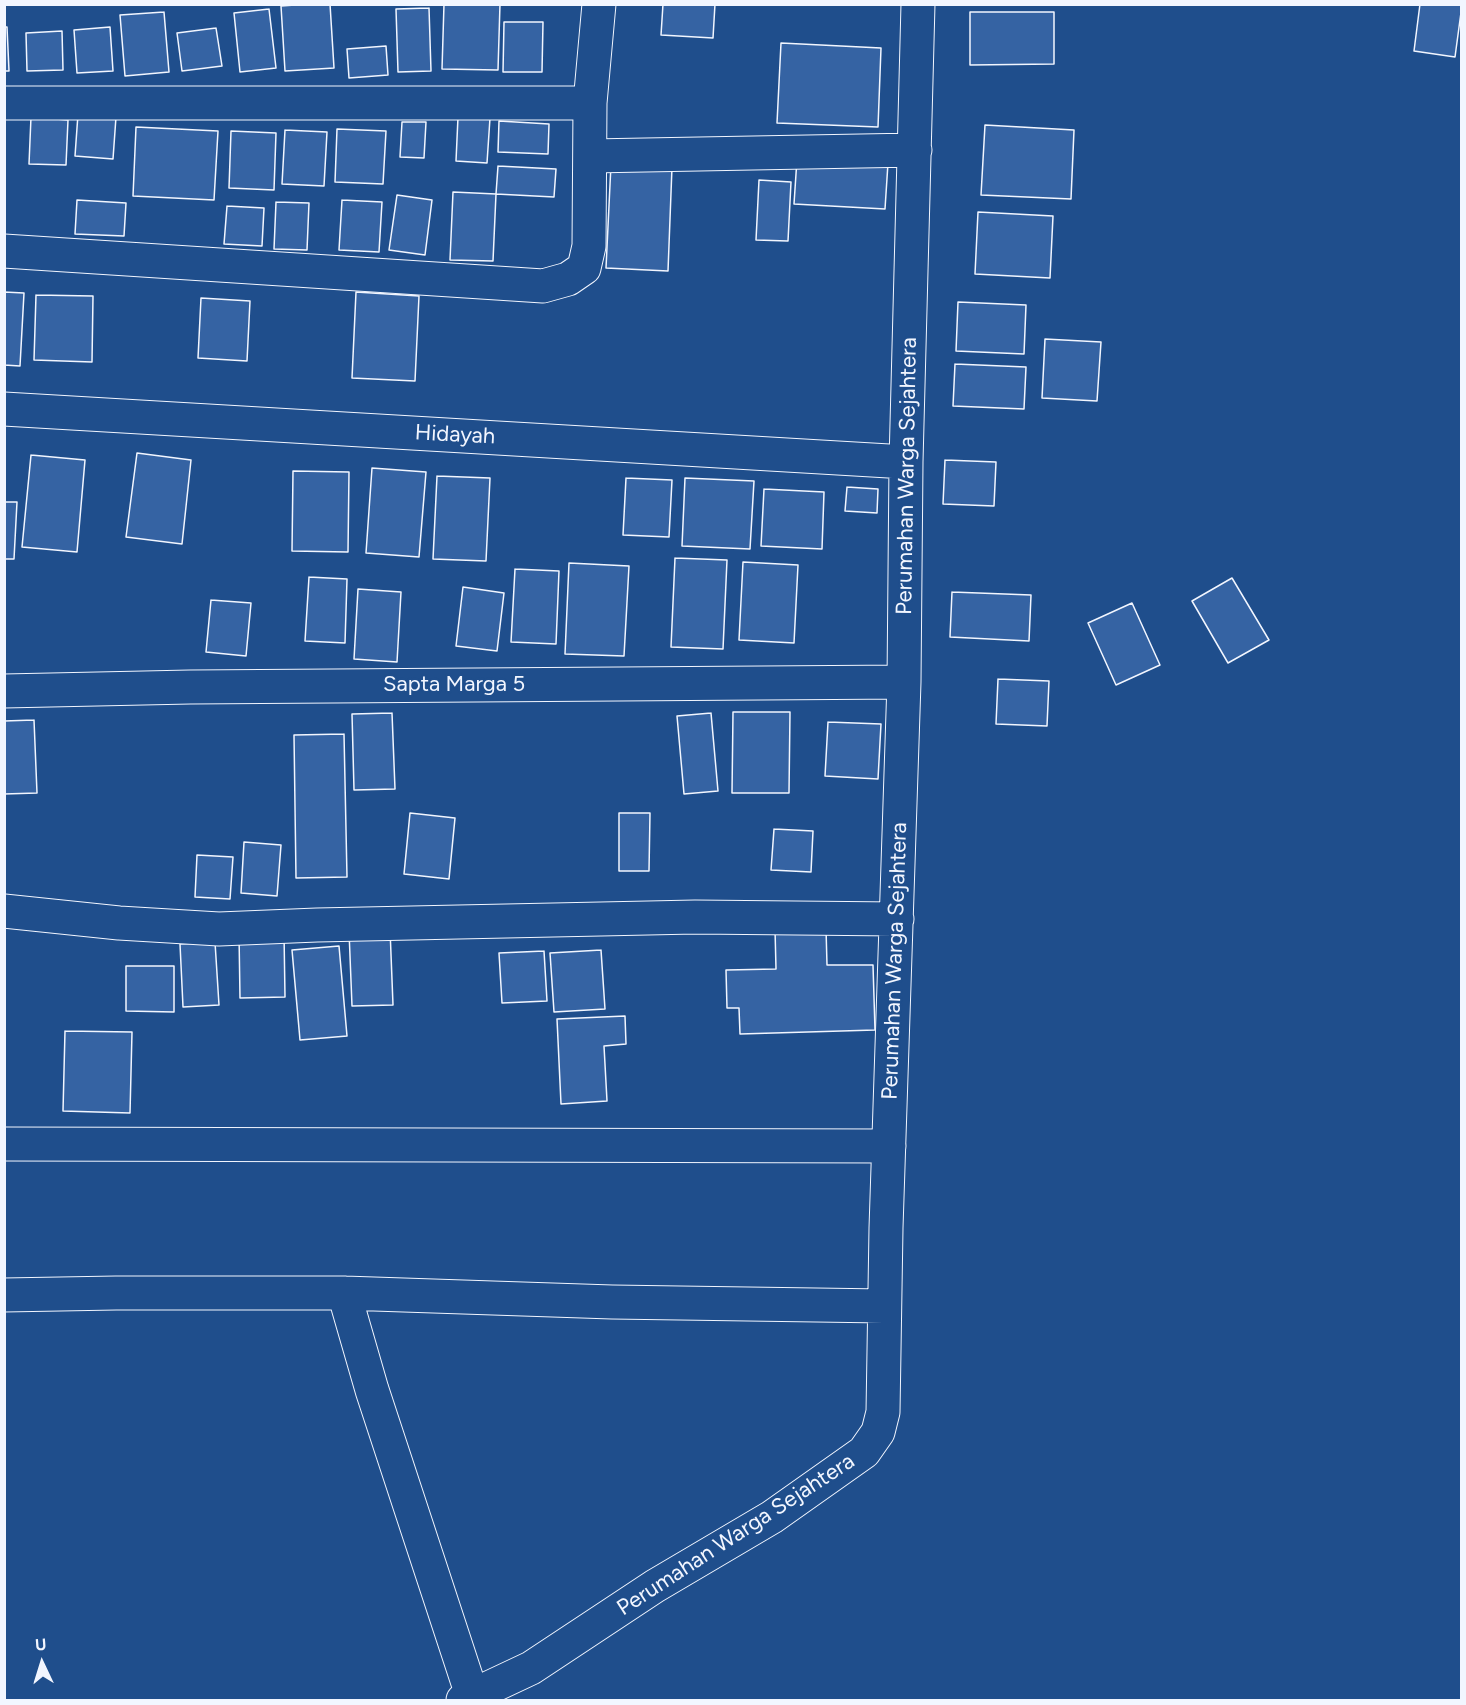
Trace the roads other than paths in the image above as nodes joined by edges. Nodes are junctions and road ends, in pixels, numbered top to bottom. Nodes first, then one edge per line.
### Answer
1 (599, 4) edge
2 (918, 4) edge
3 (4, 103) edge
4 (590, 103) junction
5 (915, 150) junction
6 (591, 156) junction
7 (4, 251) edge
8 (4, 409) edge
9 (906, 462) junction
10 (904, 682) junction
11 (4, 691) edge
12 (4, 910) edge
13 (897, 918) junction
14 (4, 1144) edge
15 (889, 1146) junction
16 (344, 1293) junction
17 (4, 1295) edge
18 (884, 1306) junction
19 (468, 1698) edge

1 - 4 street
2 - 5 street, Perumahan Warga Sejahtera
3 - 4 street
4 - 6 street
5 - 6 street
5 - 9 street, Perumahan Warga Sejahtera
6 - 7 street
8 - 9 street, Hidayah
9 - 10 street, Perumahan Warga Sejahtera
10 - 11 street, Sapta Marga 5
10 - 13 street, Perumahan Warga Sejahtera
12 - 13 street
13 - 15 street, Perumahan Warga Sejahtera
14 - 15 street
15 - 18 street, Perumahan Warga Sejahtera
16 - 17 street
16 - 18 street
16 - 19 street
18 - 19 street, Perumahan Warga Sejahtera

